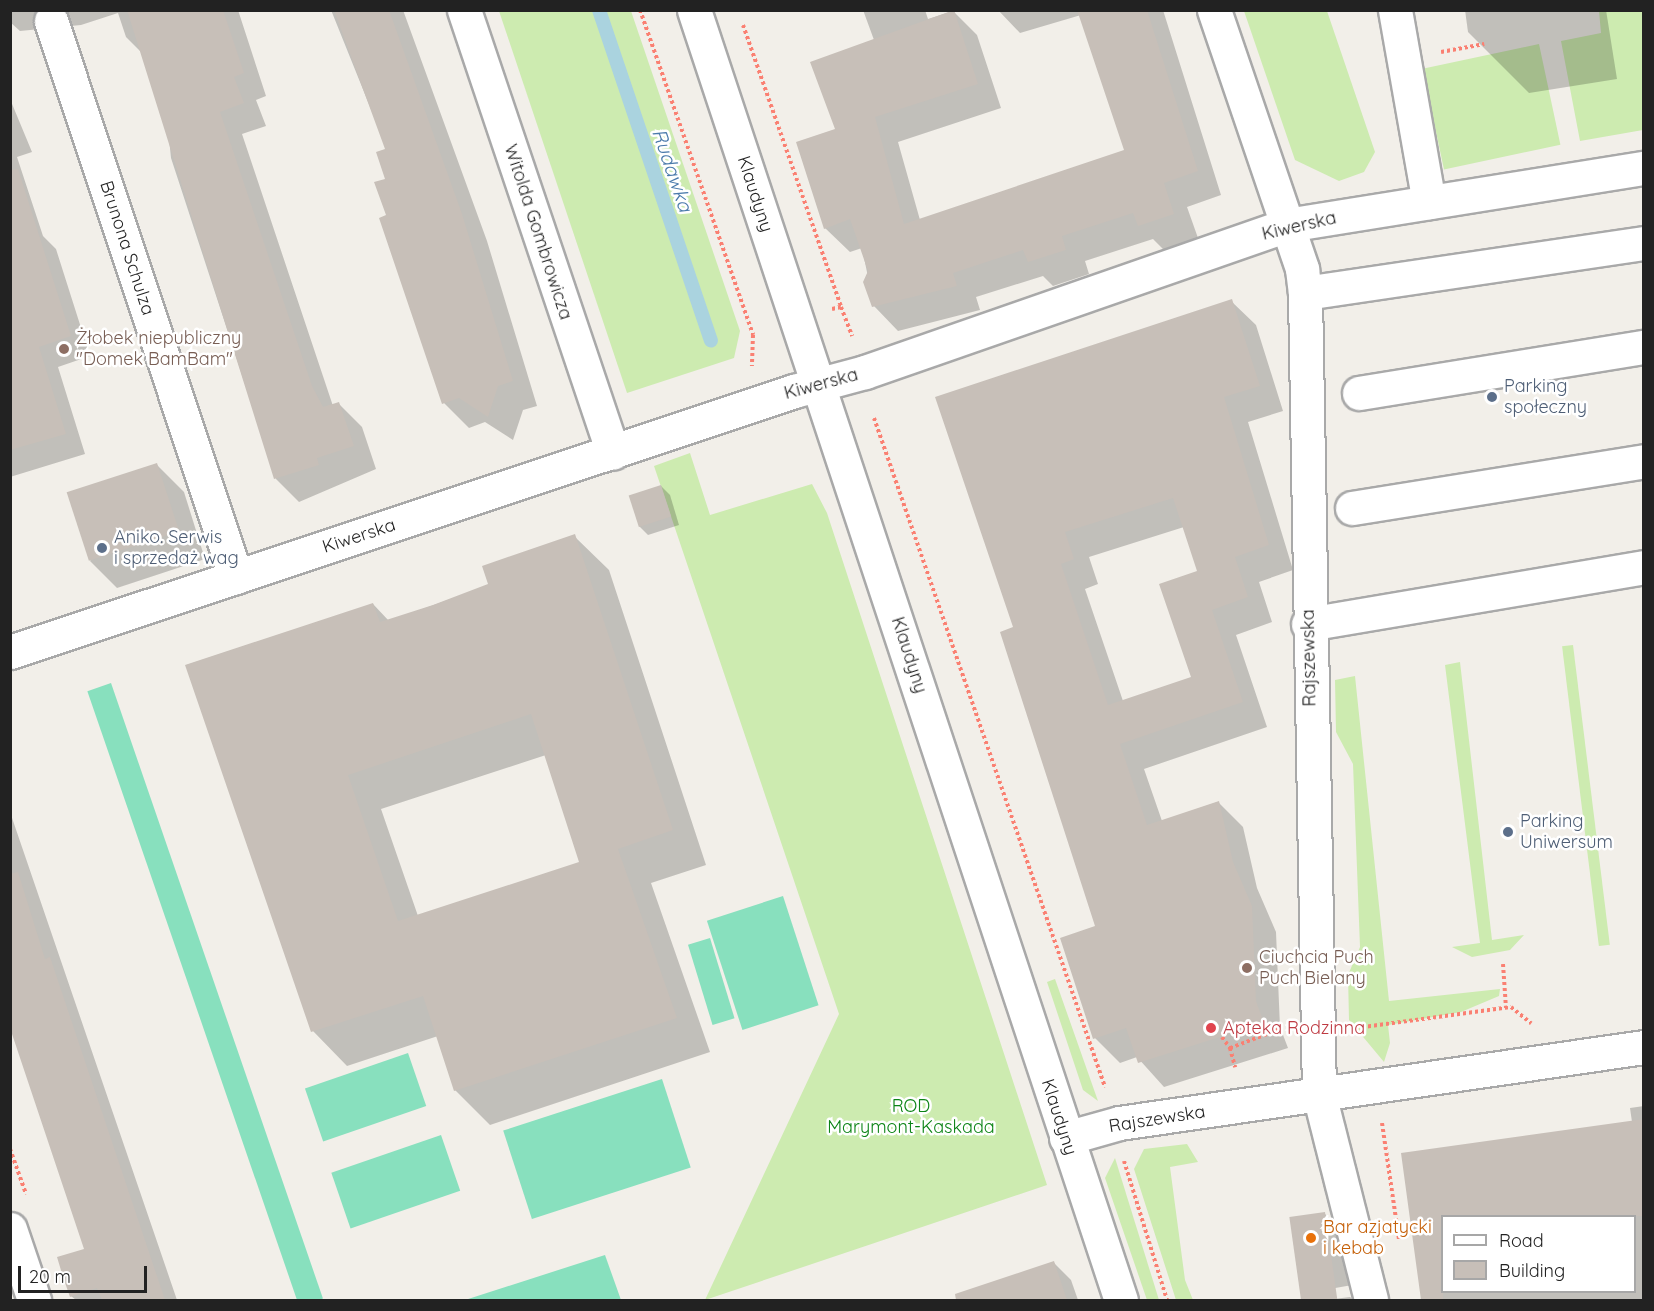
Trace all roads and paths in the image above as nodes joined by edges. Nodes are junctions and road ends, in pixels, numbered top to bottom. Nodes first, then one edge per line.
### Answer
1 (464, 10) edge
2 (640, 10) edge
3 (694, 10) edge
4 (1214, 10) edge
5 (1395, 10) edge
6 (51, 21) dead end
7 (742, 21) dead end
8 (1484, 44) dead end
9 (1430, 54) dead end
10 (1644, 168) edge
11 (1429, 202) junction
12 (1287, 225) junction
13 (1644, 243) edge
14 (1305, 293) junction
15 (841, 307) dead end
16 (753, 336) dead end
17 (1644, 347) edge
18 (818, 383) junction
19 (1359, 393) dead end
20 (873, 418) dead end
21 (613, 453) junction
22 (1644, 461) edge
23 (1352, 508) dead end
24 (1644, 567) edge
25 (236, 577) junction
26 (1308, 624) junction
27 (10, 652) edge
28 (1503, 964) dead end
29 (1506, 1008) junction
30 (1356, 1028) dead end
31 (1538, 1028) dead end
32 (1644, 1047) edge
33 (1375, 1086) junction
34 (1319, 1094) junction
35 (1119, 1123) junction
36 (1066, 1138) junction
37 (10, 1229) edge
38 (1401, 1253) dead end
39 (34, 1300) edge
40 (1121, 1300) edge
41 (1167, 1300) edge
42 (1371, 1300) edge

1 - 21 street, Witolda Gombrowicza
2 - 16 path
3 - 18 street, Klaudyny
4 - 12 street, Rajszewska
5 - 11 street
6 - 25 street, Brunona Schulza
7 - 15 path
8 - 9 path
10 - 11 street, Kiwerska
11 - 12 street, Kiwerska
12 - 14 street, Rajszewska
12 - 18 street, Kiwerska
13 - 14 street
14 - 26 street, Rajszewska
17 - 19 street
18 - 21 street, Kiwerska
18 - 36 street, Klaudyny
20 - 35 path
21 - 25 street, Kiwerska
22 - 23 street
24 - 26 street
25 - 27 street, Kiwerska
26 - 34 street, Rajszewska
28 - 29 path
29 - 30 path
29 - 31 path
32 - 33 street, Rajszewska
33 - 34 street, Rajszewska
33 - 38 path
34 - 35 street, Rajszewska
34 - 42 street
35 - 36 street, Rajszewska
35 - 41 path
36 - 40 street, Klaudyny
37 - 39 street

